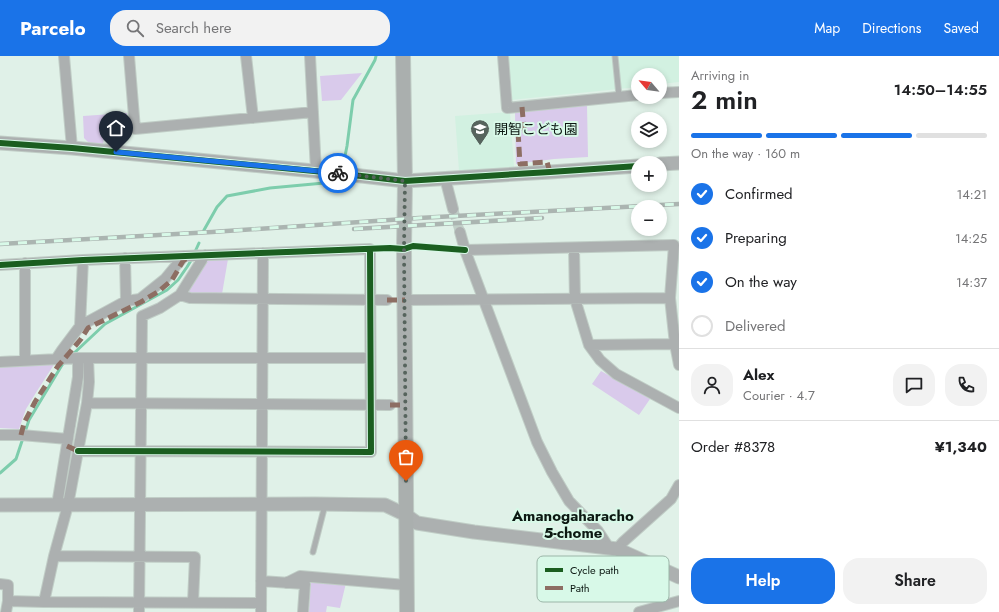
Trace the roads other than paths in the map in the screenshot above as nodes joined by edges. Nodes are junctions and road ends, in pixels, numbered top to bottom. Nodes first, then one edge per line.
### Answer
1 (64, 56) edge
2 (129, 56) edge
3 (246, 56) edge
4 (310, 56) edge
5 (403, 56) edge
6 (503, 56) edge
7 (615, 56) edge
8 (679, 92) edge
9 (667, 93) edge
10 (631, 95) edge
11 (619, 96) junction
12 (313, 112) junction
13 (253, 118) junction
14 (0, 143) edge
15 (72, 148) junction
16 (679, 163) edge
17 (667, 164) edge
18 (631, 166) edge
19 (316, 171) junction
20 (444, 178) junction
21 (405, 181) junction
22 (453, 209) tunnel mouth
23 (460, 232) tunnel mouth
24 (676, 244) edge
25 (574, 248) junction
26 (465, 250) junction
27 (263, 253) junction
28 (205, 255) junction
29 (184, 256) junction
30 (125, 258) junction
31 (83, 260) junction
32 (25, 263) junction
33 (0, 265) edge
34 (180, 295) junction
35 (670, 298) junction
36 (263, 299) junction
37 (575, 299) junction
38 (370, 300) junction
39 (387, 300) dead end
40 (405, 300) junction
41 (484, 300) junction
42 (126, 301) junction
43 (80, 326) junction
44 (675, 344) junction
45 (589, 345) junction
46 (83, 358) junction
47 (141, 358) junction
48 (262, 358) junction
49 (370, 358) junction
50 (56, 359) junction
51 (25, 360) junction
52 (0, 362) edge
53 (679, 365) edge
54 (87, 403) junction
55 (141, 404) junction
56 (262, 404) junction
57 (370, 405) junction
58 (390, 405) dead end
59 (679, 408) edge
60 (0, 435) edge
61 (68, 438) junction
62 (78, 451) junction
63 (141, 451) junction
64 (262, 452) junction
65 (679, 484) edge
66 (140, 504) junction
67 (262, 504) junction
68 (0, 505) edge
69 (62, 505) junction
70 (325, 505) junction
71 (406, 515) junction
72 (613, 549) junction
73 (313, 552) dead end
74 (54, 556) junction
75 (140, 556) junction
76 (630, 556) edge
77 (669, 573) edge
78 (679, 577) edge
79 (261, 581) junction
80 (286, 583) junction
81 (0, 584) edge
82 (406, 585) junction
83 (8, 601) junction
84 (679, 601) edge
85 (44, 602) junction
86 (193, 602) junction
87 (139, 607) edge
88 (261, 607) edge
89 (6, 612) edge
90 (304, 612) edge
91 (407, 612) edge
92 (639, 612) edge

1 - 15 street
2 - 13 street
3 - 13 street
4 - 12 street
5 - 21 main road
6 - 11 street
7 - 11 lane
8 - 9 street
10 - 11 street
12 - 13 street
12 - 19 street
14 - 15 street
15 - 19 street
16 - 17 street
18 - 20 street
19 - 21 street
20 - 21 street
20 - 22 street
21 - 40 main road
23 - 26 street
24 - 25 street
24 - 35 street
25 - 26 street
25 - 37 street
26 - 41 street
27 - 28 street
27 - 36 street
27 - 38 street
28 - 29 street
28 - 34 street
29 - 30 street
29 - 42 street
30 - 31 street
30 - 42 street
31 - 32 street
31 - 43 street
32 - 33 street
32 - 51 street
34 - 36 street
34 - 47 street
35 - 37 street
35 - 44 street
36 - 38 street
36 - 48 street
37 - 41 street
37 - 45 street
38 - 39 street
38 - 49 street
40 - 41 street
40 - 71 main road
41 - 72 street
42 - 43 street
43 - 50 street
44 - 45 street
44 - 53 street
45 - 59 street
46 - 47 street
46 - 50 street
46 - 54 street
46 - 61 street
47 - 48 street
47 - 55 street
48 - 49 street
48 - 56 street
49 - 57 street
50 - 51 street
51 - 52 street
54 - 55 street
54 - 62 street
55 - 56 street
55 - 63 street
56 - 57 street
56 - 64 street
57 - 58 street
57 - 64 street
60 - 61 street
61 - 69 street
62 - 63 street
62 - 69 street
63 - 64 street
63 - 66 street
64 - 67 street
65 - 72 street
66 - 67 street
66 - 69 street
66 - 75 street
67 - 70 street
67 - 79 street
68 - 69 street
69 - 74 street
70 - 71 street
70 - 73 lane
71 - 72 street
71 - 82 main road
72 - 76 street
74 - 75 street
74 - 85 street
75 - 86 street
75 - 87 street
77 - 78 street
79 - 80 street
79 - 88 street
80 - 82 street
80 - 90 street
81 - 83 street
82 - 91 main road
83 - 85 street
83 - 89 street
84 - 92 street
85 - 87 street
86 - 87 street
86 - 88 street

